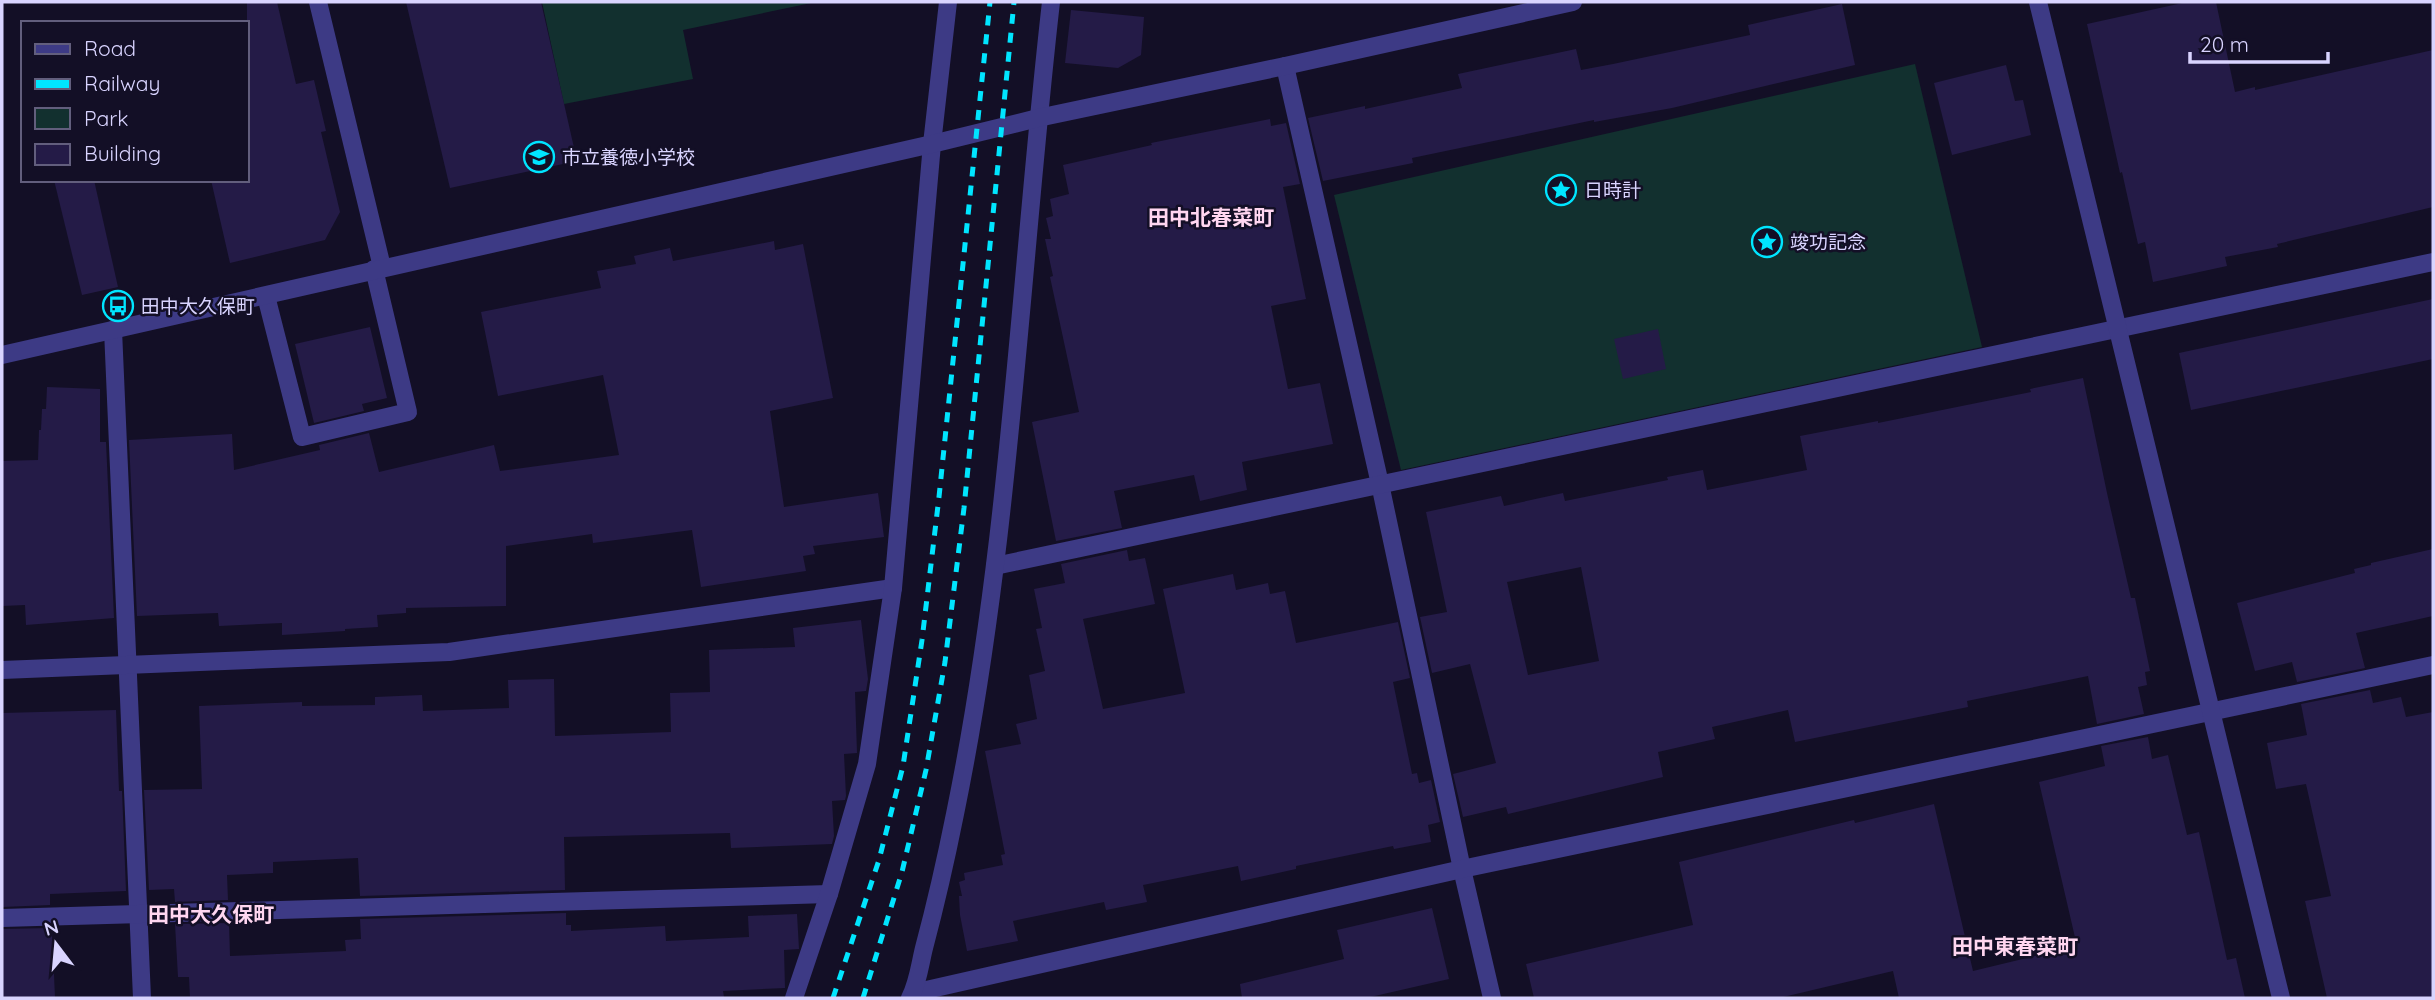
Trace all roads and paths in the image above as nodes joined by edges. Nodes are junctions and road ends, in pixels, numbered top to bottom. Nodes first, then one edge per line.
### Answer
1 (318, 2) edge
2 (948, 2) edge
3 (1051, 2) edge
4 (1573, 2) edge
5 (2038, 2) edge
6 (1550, 4) edge
7 (1285, 66) junction
8 (1038, 118) junction
9 (932, 144) junction
10 (2433, 262) edge
11 (378, 268) junction
12 (266, 296) junction
13 (2119, 329) junction
14 (113, 330) junction
15 (2, 355) edge
16 (1380, 484) junction
17 (995, 566) junction
18 (893, 588) junction
19 (128, 664) junction
20 (2433, 665) edge
21 (2, 670) edge
22 (2212, 713) junction
23 (1462, 870) junction
24 (830, 894) junction
25 (139, 914) junction
26 (2, 918) edge
27 (911, 995) edge
28 (142, 998) edge
29 (794, 998) edge
30 (1492, 998) edge
31 (2281, 998) edge

1 - 11 street
2 - 9 street
3 - 8 street
4 - 6 street
5 - 13 street
6 - 7 street
7 - 8 street
7 - 16 street
8 - 9 street
8 - 17 street
9 - 11 street
9 - 18 street
10 - 13 street
11 - 12 street
11 - 12 street
12 - 14 street
13 - 16 street
13 - 22 street
14 - 15 street
14 - 19 street
16 - 17 street
16 - 23 street
17 - 27 street
18 - 19 street
18 - 24 street
19 - 21 street
19 - 25 street
20 - 22 street
22 - 23 street
22 - 31 street
23 - 27 street
23 - 30 street
24 - 25 street
24 - 29 street
25 - 26 street
25 - 28 street

